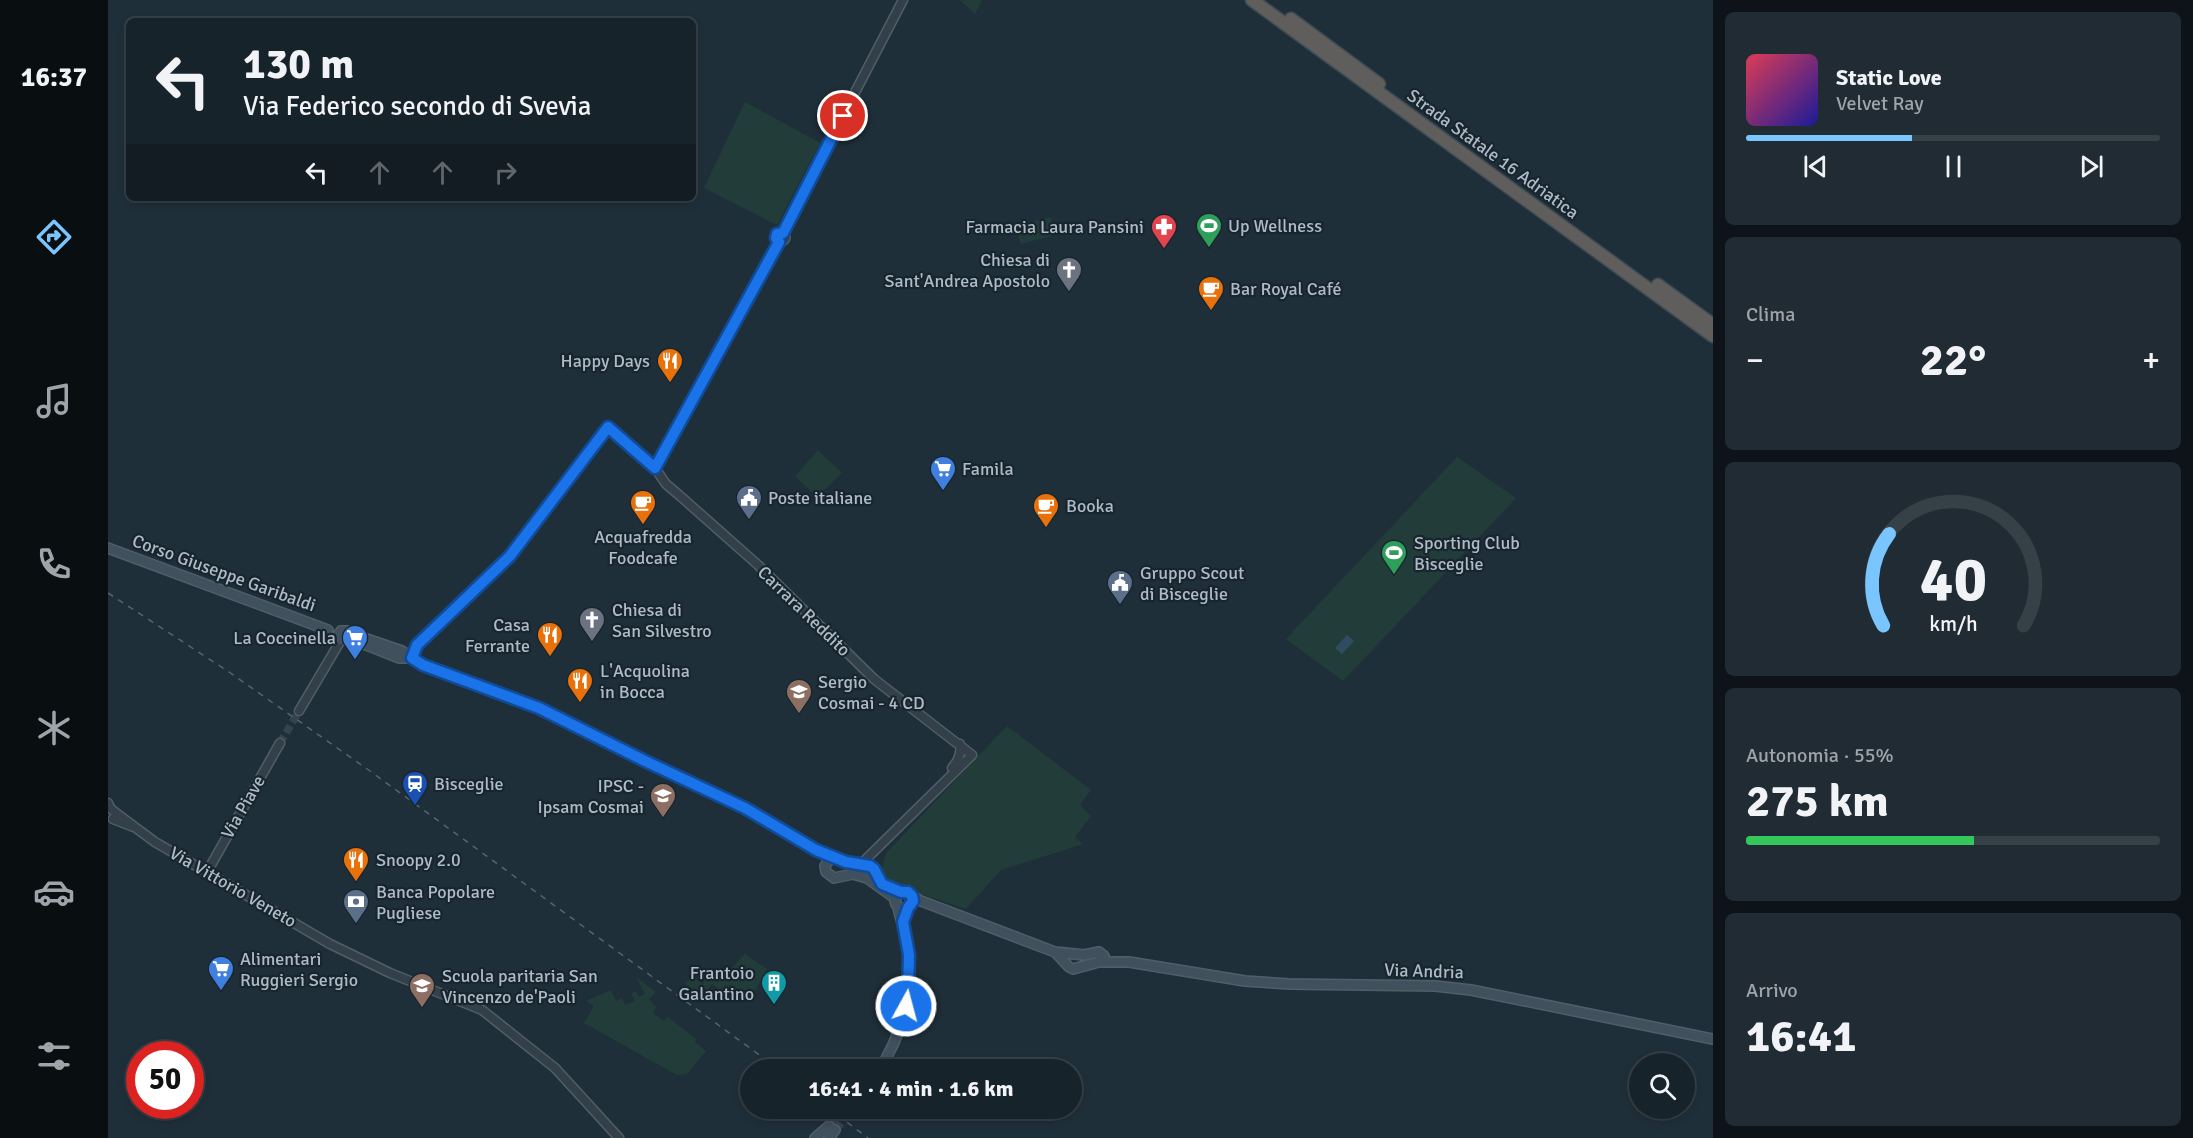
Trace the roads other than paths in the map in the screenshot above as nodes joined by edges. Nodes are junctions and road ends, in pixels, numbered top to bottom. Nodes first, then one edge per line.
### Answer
1 (1252, 0) edge
2 (1265, 0) edge
3 (902, 1) edge
4 (1713, 325) edge
5 (1713, 336) edge
6 (655, 468) junction
7 (108, 548) edge
8 (344, 636) junction
9 (412, 658) junction
10 (299, 711) tunnel mouth
11 (280, 743) tunnel mouth
12 (960, 744) junction
13 (930, 797) junction
14 (108, 803) edge
15 (112, 817) edge
16 (881, 847) junction
17 (816, 850) junction
18 (835, 858) junction
19 (860, 865) junction
20 (825, 866) junction
21 (207, 872) junction
22 (871, 873) junction
23 (907, 901) junction
24 (1055, 952) junction
25 (1071, 953) junction
26 (1100, 955) junction
27 (1066, 962) junction
28 (1713, 1039) edge
29 (885, 1059) edge
30 (831, 1132) tunnel mouth
31 (619, 1138) edge
32 (815, 1138) edge

1 - 5 highway, Strada Statale 16 Adriatica
2 - 4 highway, Strada Statale 16 Adriatica
3 - 6 street
6 - 9 street, Carrara Reddito
6 - 12 street, Carrara Reddito
7 - 8 main road, Corso Giuseppe Garibaldi
8 - 9 main road, Corso Giuseppe Garibaldi
8 - 10 street
9 - 17 main road, Corso Giuseppe Garibaldi
11 - 21 street, Via Piave
12 - 13 street
12 - 13 street, Carrara Reddito
13 - 16 street
14 - 15 street
15 - 21 street, Via Vittorio Veneto
16 - 19 street
16 - 22 street
17 - 18 main road, Corso Giuseppe Garibaldi
17 - 20 main road
18 - 19 main road, Corso Giuseppe Garibaldi
18 - 20 main road
19 - 22 main road, Corso Giuseppe Garibaldi
20 - 22 main road
21 - 31 street, Via Vittorio Veneto
22 - 23 main road
23 - 24 main road
23 - 29 main road
24 - 25 main road
24 - 27 main road
25 - 26 main road
25 - 27 main road
26 - 27 main road
26 - 28 main road, Via Andria
30 - 32 main road

